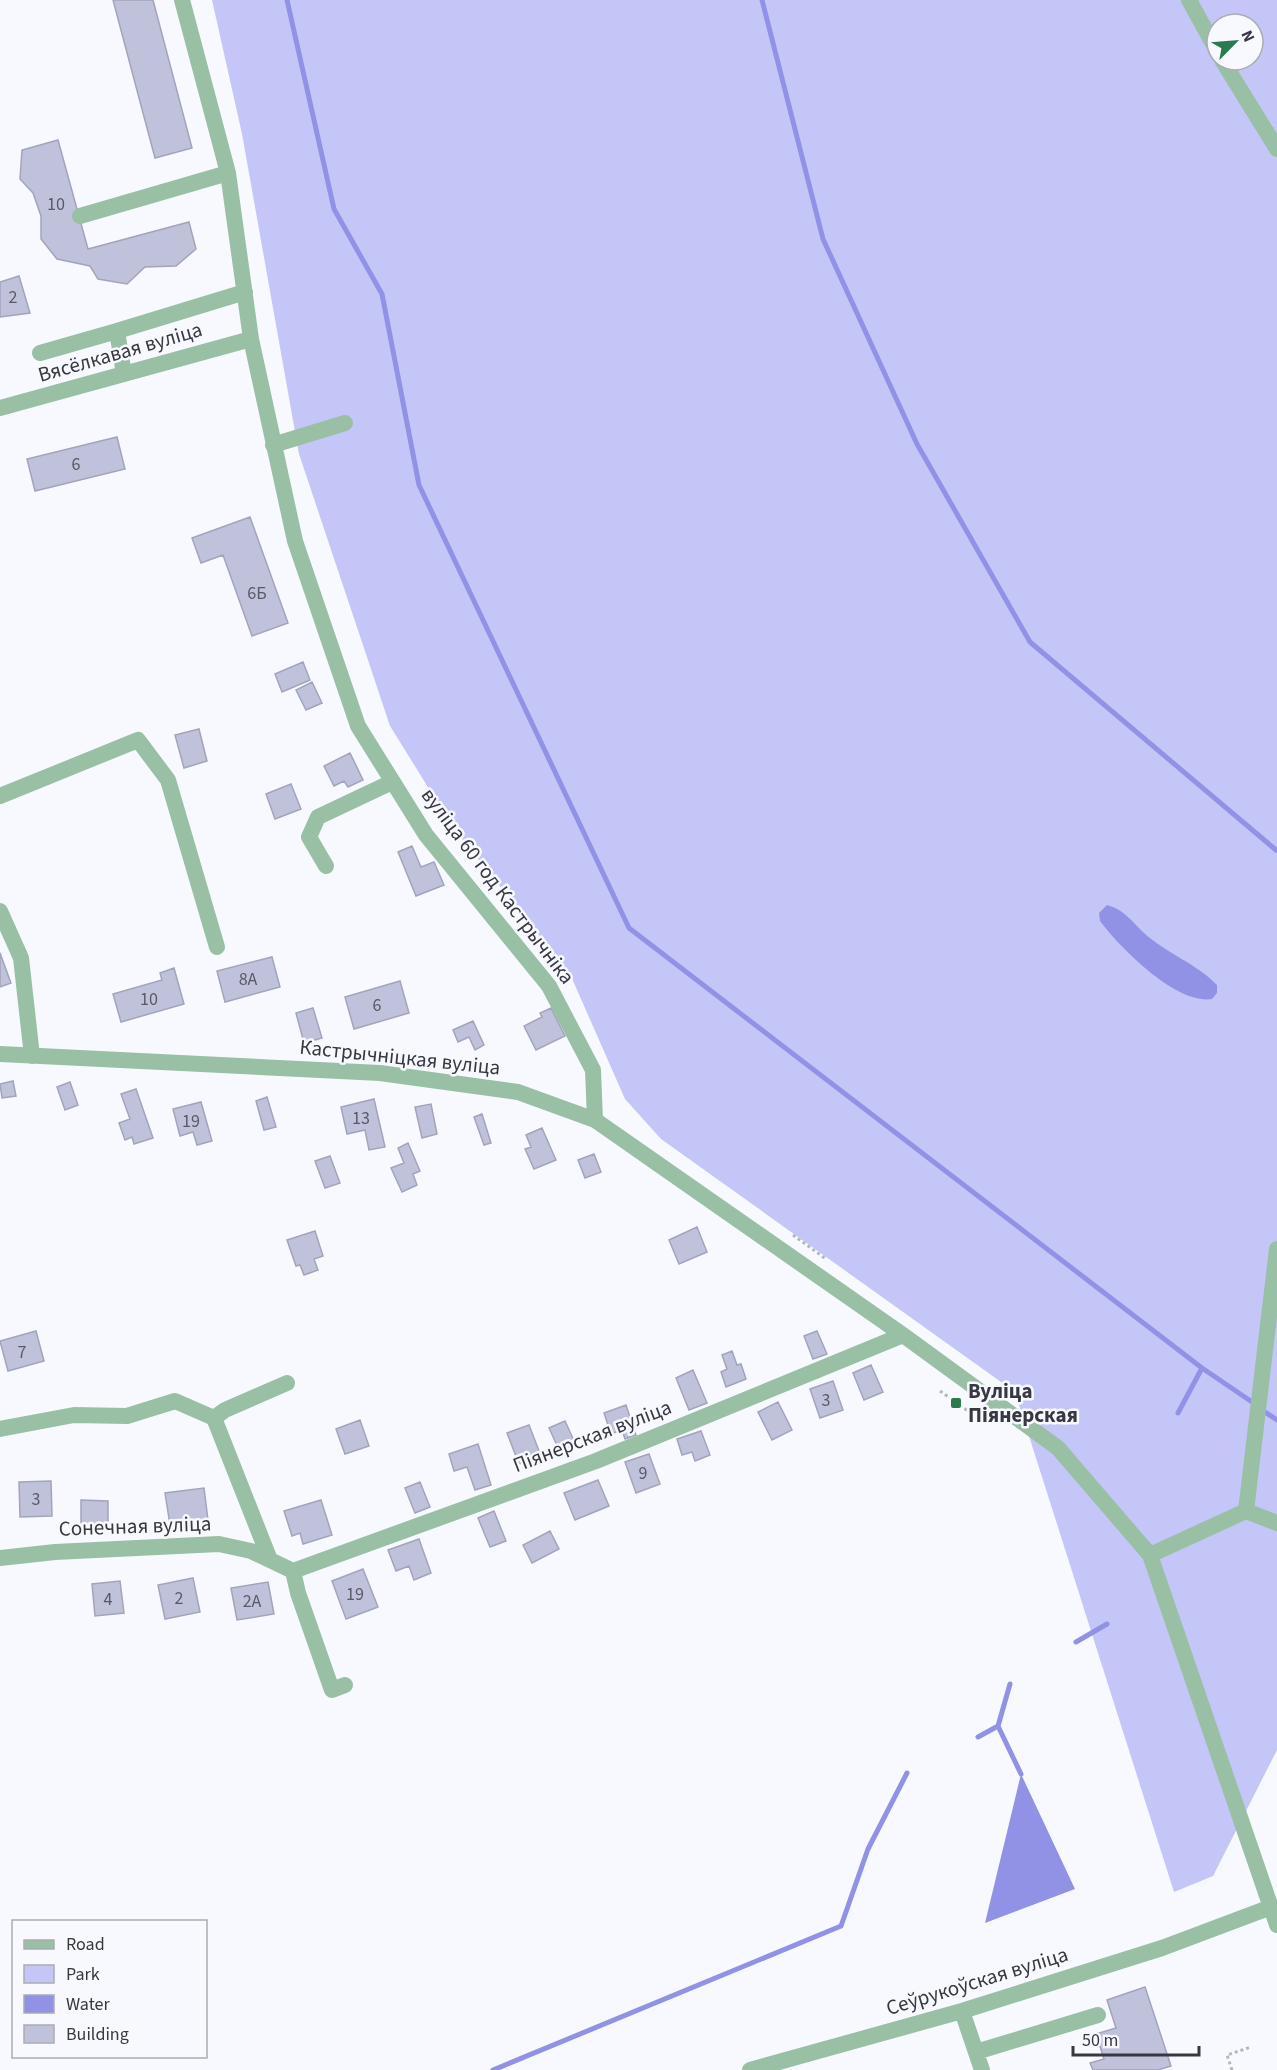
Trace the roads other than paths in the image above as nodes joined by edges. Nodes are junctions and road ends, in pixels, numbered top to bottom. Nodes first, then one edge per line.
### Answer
1 (182, 0) edge
2 (1189, 0) edge
3 (1205, 29) edge
4 (1229, 72) edge
5 (1277, 149) edge
6 (228, 173) junction
7 (80, 216) dead end
8 (245, 292) junction
9 (117, 331) junction
10 (251, 339) junction
11 (40, 353) dead end
12 (124, 374) junction
13 (0, 408) edge
14 (345, 423) dead end
15 (273, 445) junction
16 (392, 782) junction
17 (0, 796) edge
18 (326, 866) dead end
19 (0, 911) edge
20 (217, 947) dead end
21 (0, 1054) edge
22 (32, 1056) junction
23 (595, 1120) junction
24 (1277, 1249) edge
25 (903, 1335) junction
26 (287, 1383) dead end
27 (214, 1418) junction
28 (0, 1429) edge
29 (1246, 1511) junction
30 (1277, 1523) edge
31 (1150, 1555) junction
32 (0, 1558) edge
33 (270, 1560) junction
34 (293, 1571) junction
35 (345, 1685) dead end
36 (1271, 1907) junction
37 (1277, 1924) edge
38 (962, 2011) junction
39 (1098, 2015) dead end
40 (976, 2052) junction
41 (750, 2070) edge
42 (982, 2070) edge

1 - 6 street, вуліца 60 год Кастрычніка
2 - 3 street
4 - 5 street
6 - 7 street
6 - 8 street, вуліца 60 год Кастрычніка
8 - 9 street
8 - 10 street, вуліца 60 год Кастрычніка
9 - 11 street
9 - 12 street
10 - 12 street, Вясёлкавая вуліца
10 - 15 street, вуліца 60 год Кастрычніка
12 - 13 street, Вясёлкавая вуліца
14 - 15 street
15 - 16 street, вуліца 60 год Кастрычніка
16 - 18 street
16 - 23 street, вуліца 60 год Кастрычніка
17 - 20 street
19 - 22 street
21 - 22 street, Кастрычніцкая вуліца
22 - 23 street, Кастрычніцкая вуліца
23 - 25 street, Кастрычніцкая вуліца
24 - 29 street
25 - 31 street, Кастрычніцкая вуліца
25 - 34 street, Піянерская вуліца
26 - 27 street
27 - 28 street
27 - 33 street
29 - 30 street
29 - 31 street
31 - 36 street
32 - 33 street, Сонечная вуліца
33 - 34 street, Сонечная вуліца
34 - 35 street
36 - 37 street
36 - 38 street, Сеўрукоўская вуліца
38 - 40 street
38 - 41 street, Сеўрукоўская вуліца
39 - 40 street
40 - 42 street

